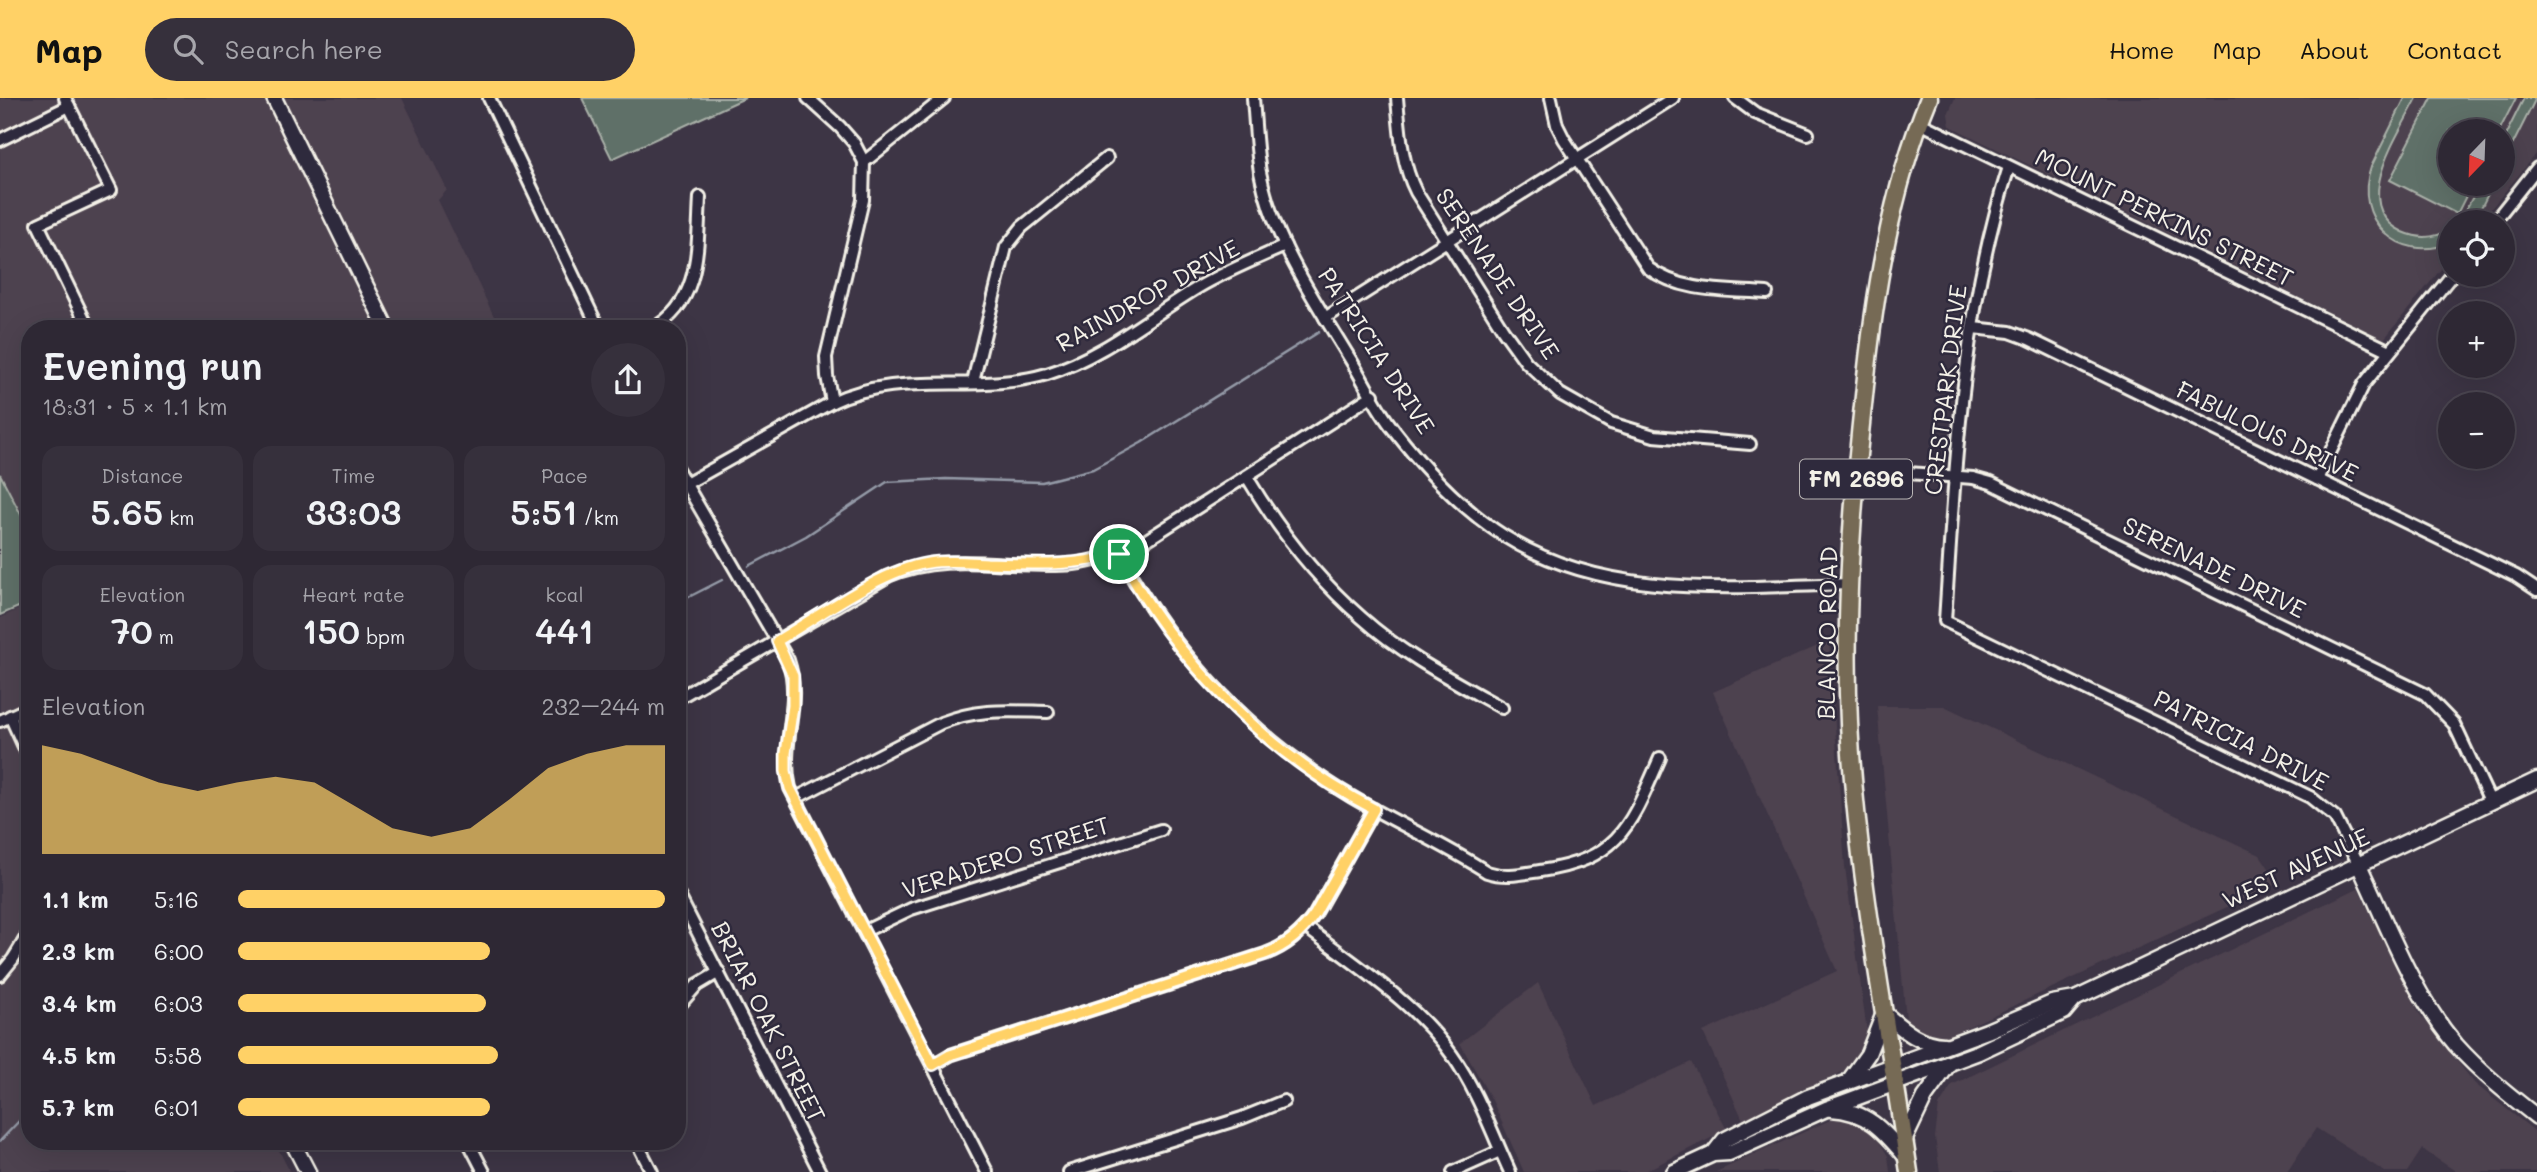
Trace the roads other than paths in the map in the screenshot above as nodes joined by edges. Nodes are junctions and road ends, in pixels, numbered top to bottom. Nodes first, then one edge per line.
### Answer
1 (274, 98) edge
2 (489, 98) edge
3 (808, 98) edge
4 (944, 98) edge
5 (1253, 98) edge
6 (1397, 98) edge
7 (1551, 98) edge
8 (1673, 98) edge
9 (1735, 98) edge
10 (1929, 98) edge
11 (67, 102) edge
12 (1920, 123) junction
13 (1808, 134) dead end
14 (0, 139) edge
15 (1107, 158) dead end
16 (1577, 159) junction
17 (864, 162) junction
18 (2009, 167) junction
19 (2537, 168) edge
20 (700, 197) dead end
21 (2504, 210) edge
22 (1446, 239) junction
23 (1285, 246) junction
24 (2442, 287) edge
25 (1767, 293) dead end
26 (1325, 318) junction
27 (85, 320) edge
28 (383, 320) edge
29 (595, 320) edge
30 (664, 320) edge
31 (1973, 328) junction
32 (2390, 351) junction
33 (974, 382) junction
34 (1373, 396) junction
35 (832, 402) junction
36 (1750, 444) dead end
37 (1857, 469) junction
38 (1247, 477) junction
39 (1954, 477) junction
40 (2317, 479) junction
41 (686, 484) edge
42 (686, 493) edge
43 (1119, 554) junction
44 (1850, 584) junction
45 (2537, 590) edge
46 (1945, 621) joint
47 (777, 641) junction
48 (686, 694) edge
49 (1502, 708) dead end
50 (1048, 712) dead end
51 (5, 718) edge
52 (21, 745) edge
53 (1660, 758) dead end
54 (2537, 780) edge
55 (796, 798) junction
56 (2491, 803) junction
57 (1374, 809) junction
58 (1161, 830) dead end
59 (2359, 865) junction
60 (686, 909) edge
61 (1306, 927) junction
62 (865, 931) junction
63 (21, 946) edge
64 (719, 972) junction
65 (0, 975) edge
66 (686, 998) edge
67 (2075, 999) junction
68 (1884, 1013) junction
69 (1948, 1045) junction
70 (1951, 1062) junction
71 (933, 1065) junction
72 (1894, 1074) junction
73 (1849, 1080) junction
74 (1284, 1101) dead end
75 (1826, 1109) junction
76 (2537, 1117) edge
77 (1904, 1141) junction
78 (297, 1150) edge
79 (473, 1150) edge
80 (641, 1150) edge
81 (1500, 1151) junction
82 (1713, 1154) junction
83 (1908, 1165) edge
84 (308, 1172) edge
85 (484, 1172) edge
86 (652, 1172) edge
87 (820, 1172) edge
88 (987, 1172) edge
89 (1069, 1172) edge
90 (1453, 1172) edge
91 (1510, 1172) edge
92 (1674, 1172) edge

1 - 28 main road
2 - 29 street
3 - 17 street
4 - 17 street
5 - 23 street, PATRICIA DRIVE
6 - 22 street, SERENADE DRIVE
7 - 16 street
8 - 16 street
9 - 13 street
10 - 12 main road, BLANCO ROAD / FM 2696
11 - 14 street
11 - 27 street
12 - 18 street, MOUNT PERKINS STREET
12 - 37 main road, BLANCO ROAD / FM 2696
15 - 33 street
16 - 22 street
16 - 25 street
17 - 35 street
18 - 31 street, CRESTPARK DRIVE
18 - 32 street, MOUNT PERKINS STREET
19 - 21 street
20 - 30 street
22 - 26 street
22 - 36 street, SERENADE DRIVE
23 - 26 street, PATRICIA DRIVE
23 - 33 street, RAINDROP DRIVE
24 - 32 street
26 - 34 street, PATRICIA DRIVE
31 - 39 street, CRESTPARK DRIVE
31 - 40 street, FABULOUS DRIVE
32 - 40 street
33 - 35 street, RAINDROP DRIVE
34 - 38 street
34 - 44 street, PATRICIA DRIVE
35 - 41 street, RAINDROP DRIVE
37 - 39 street, SERENADE DRIVE
37 - 44 main road, BLANCO ROAD / FM 2696
38 - 43 street
38 - 49 street
39 - 46 street, CRESTPARK DRIVE
39 - 56 street, SERENADE DRIVE
40 - 45 street, FABULOUS DRIVE
42 - 47 street
43 - 47 street
43 - 57 street
44 - 68 main road, BLANCO ROAD / FM 2696
46 - 59 street, PATRICIA DRIVE
47 - 48 street
47 - 55 street
50 - 55 street
51 - 52 street
53 - 57 street
54 - 56 main road, WEST AVENUE
55 - 62 street
56 - 59 main road, WEST AVENUE
57 - 61 street
58 - 62 street, VERADERO STREET
59 - 67 main road, WEST AVENUE
59 - 76 main road, PATRICIA DRIVE
60 - 64 street, BRIAR OAK STREET
61 - 71 street
61 - 81 street
62 - 71 street
63 - 65 street
64 - 66 street
64 - 87 street, BRIAR OAK STREET
67 - 69 main road, WEST AVENUE
67 - 70 main road, WEST AVENUE
68 - 69 main road
68 - 72 main road, BLANCO ROAD / FM 2696
68 - 73 main road
69 - 72 main road, WEST AVENUE
70 - 72 main road, WEST AVENUE
70 - 77 main road
71 - 88 street
72 - 73 main road, WEST AVENUE
72 - 75 main road, WEST AVENUE
72 - 77 main road, BLANCO ROAD / FM 2696
73 - 82 main road, WEST AVENUE
74 - 89 street
75 - 82 main road, WEST AVENUE
75 - 83 main road
77 - 83 main road, BLANCO ROAD / FM 2696
78 - 84 main road
79 - 85 street
80 - 86 street
81 - 90 street
81 - 91 street
82 - 92 main road, WEST AVENUE

